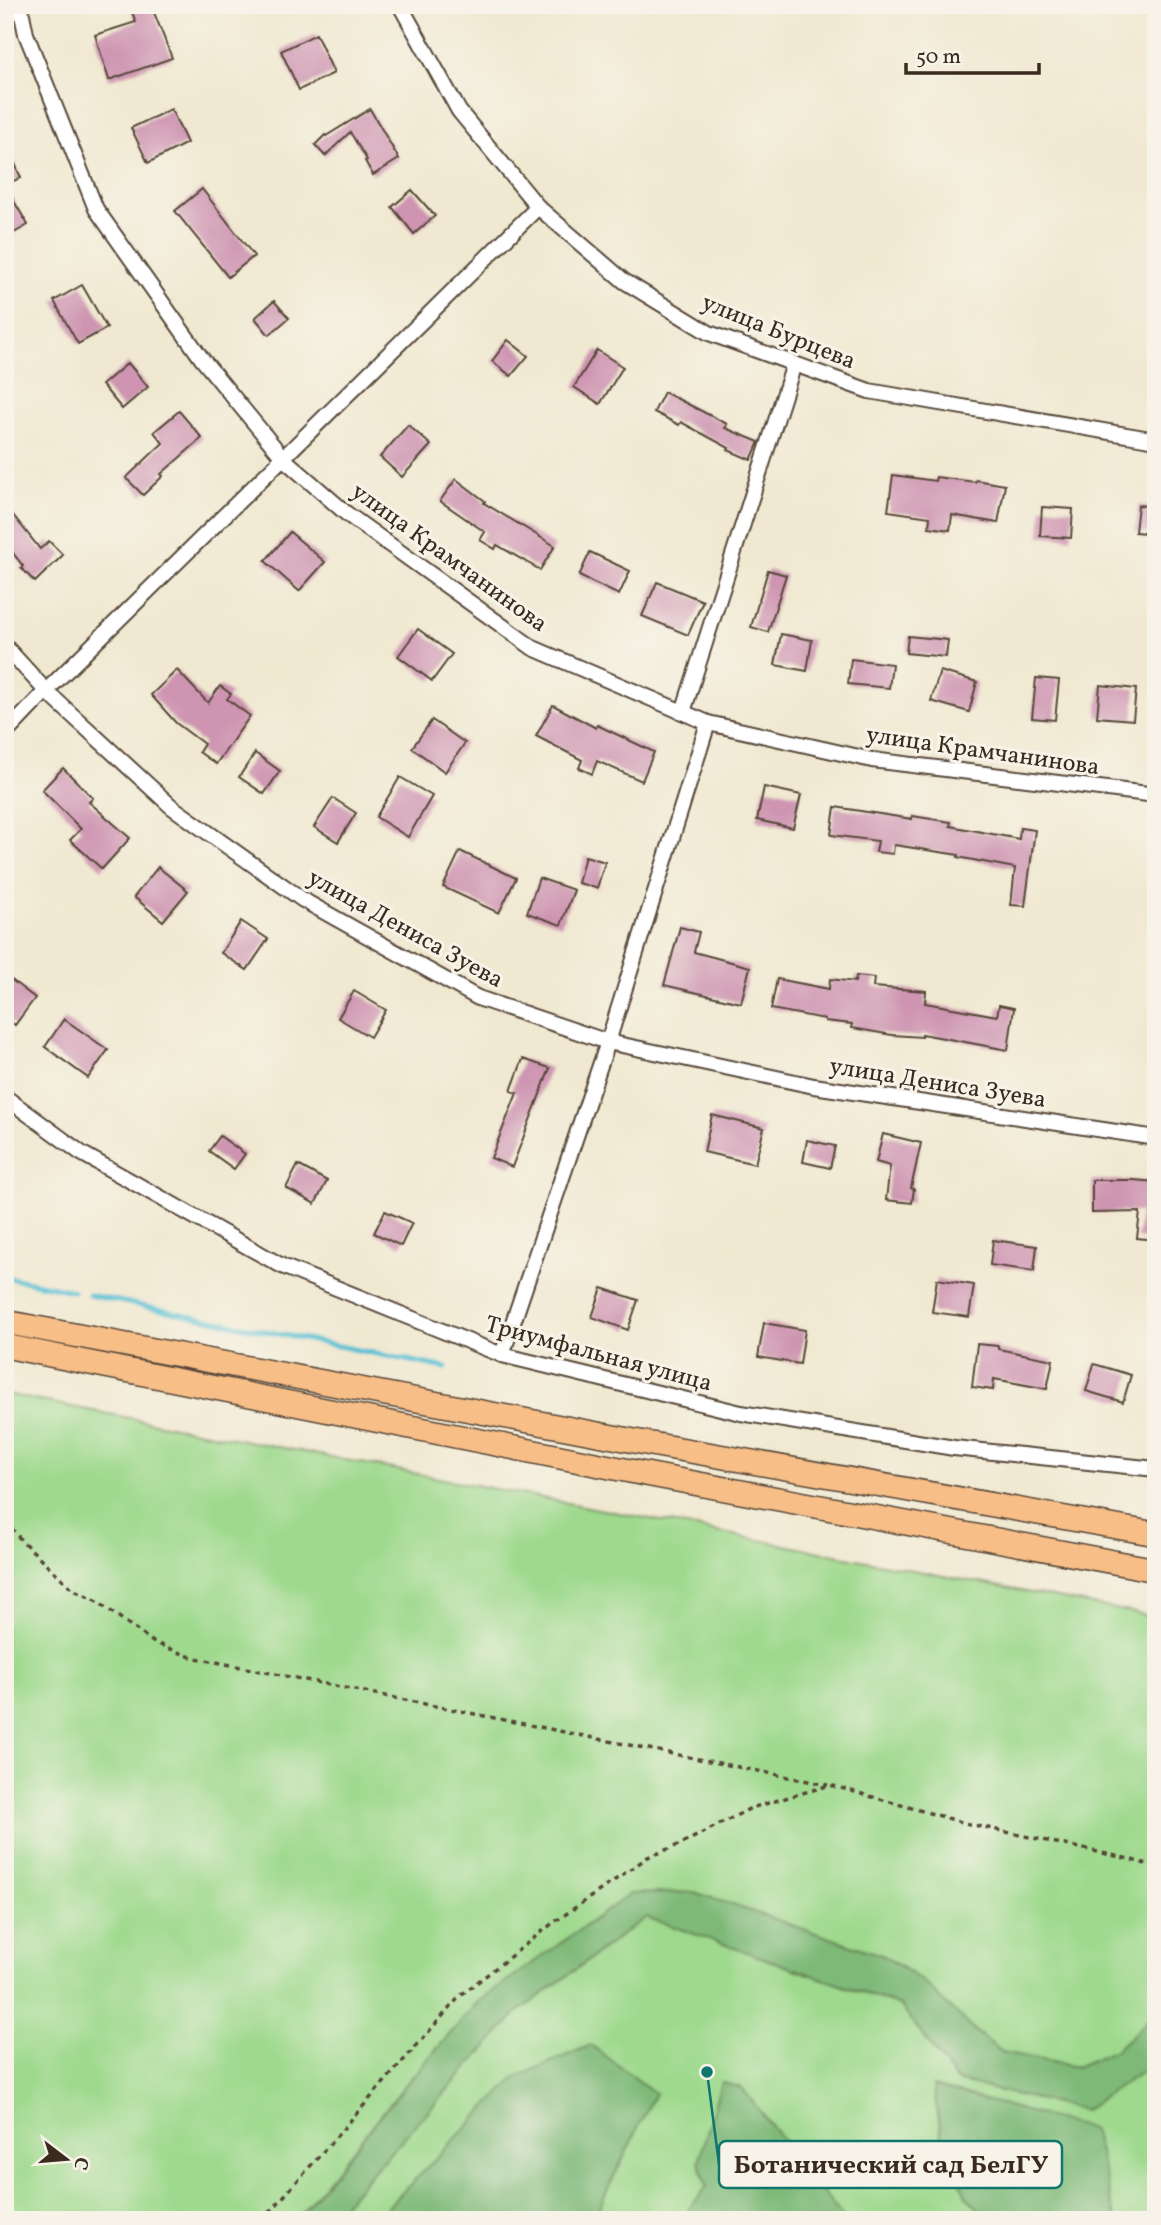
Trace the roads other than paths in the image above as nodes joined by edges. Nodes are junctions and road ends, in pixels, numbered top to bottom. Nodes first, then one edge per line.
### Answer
1 (20, 5) edge
2 (400, 5) edge
3 (538, 207) junction
4 (794, 364) junction
5 (1156, 440) edge
6 (284, 458) junction
7 (5, 646) edge
8 (46, 691) junction
9 (683, 712) junction
10 (708, 723) junction
11 (5, 734) edge
12 (1156, 796) edge
13 (608, 1042) junction
14 (5, 1097) edge
15 (1156, 1138) edge
16 (5, 1322) edge
17 (5, 1346) edge
18 (502, 1356) junction
19 (1156, 1469) edge
20 (1156, 1534) edge
21 (1156, 1570) edge

1 - 6 street, улица Крамчанинова
2 - 3 street, улица Бурцева
3 - 4 street, улица Бурцева
3 - 6 street
4 - 5 street, улица Бурцева
4 - 9 street
6 - 8 street
6 - 9 street, улица Крамчанинова
7 - 8 street, улица Дениса Зуева
8 - 11 street
8 - 13 street, улица Дениса Зуева
9 - 10 street, улица Крамчанинова
10 - 12 street, улица Крамчанинова
10 - 13 street
13 - 15 street, улица Дениса Зуева
13 - 18 street
14 - 18 street, Триумфальная улица
16 - 20 main road
17 - 21 main road
18 - 19 street, Триумфальная улица

